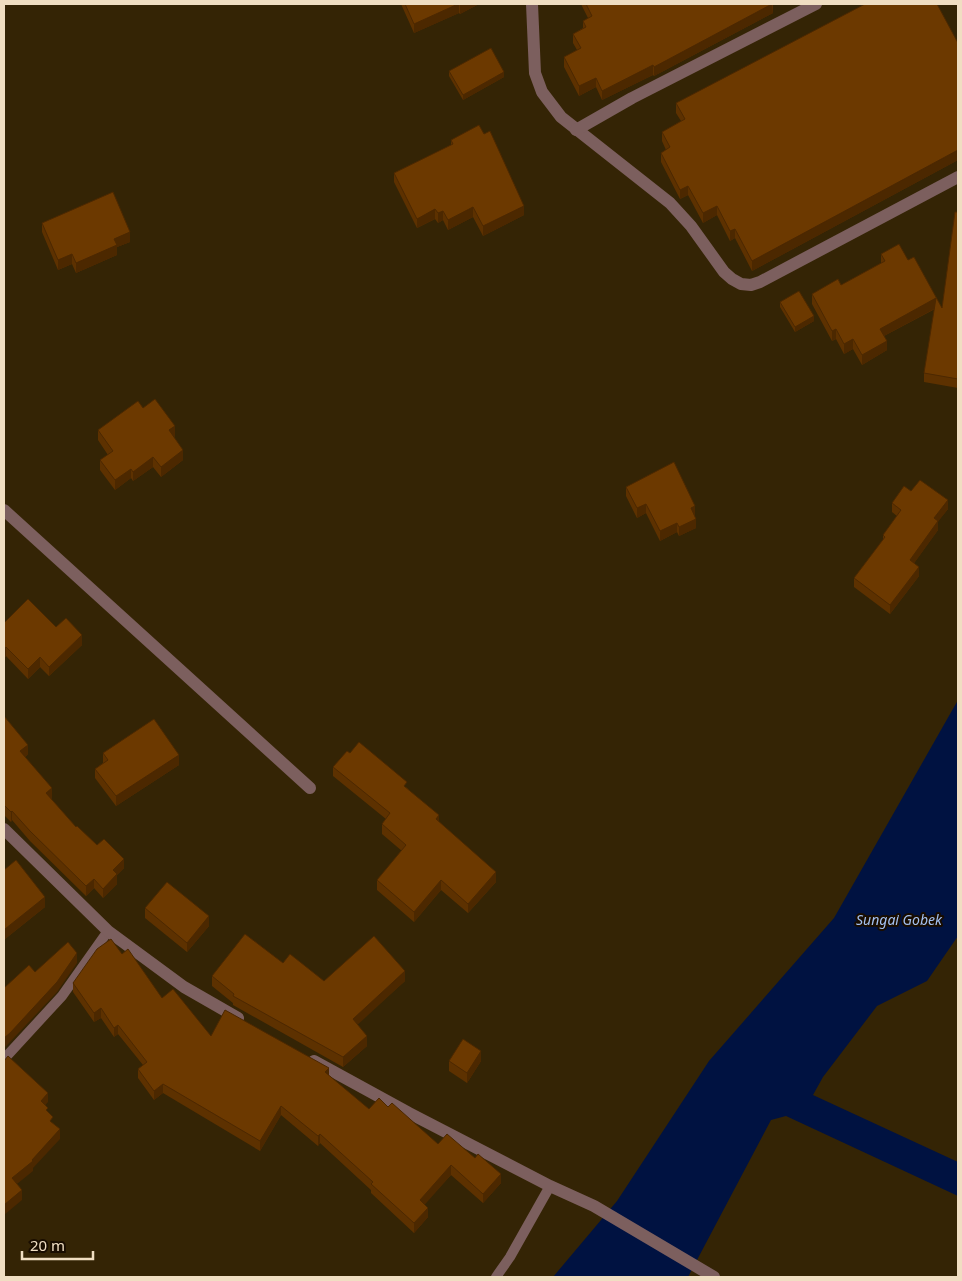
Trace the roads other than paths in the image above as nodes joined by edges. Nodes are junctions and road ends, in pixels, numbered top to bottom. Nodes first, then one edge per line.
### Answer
1 (532, 4) edge
2 (816, 4) edge
3 (576, 130) junction
4 (958, 177) edge
5 (4, 510) edge
6 (310, 788) dead end
7 (4, 829) edge
8 (108, 931) junction
9 (252, 1026) edge
10 (299, 1053) edge
11 (4, 1059) edge
12 (550, 1186) junction
13 (496, 1277) edge
14 (714, 1277) edge

1 - 3 street
2 - 3 street
3 - 4 street
5 - 6 street
7 - 8 street
8 - 9 street
8 - 11 lane
10 - 12 street
12 - 13 lane
12 - 14 street

